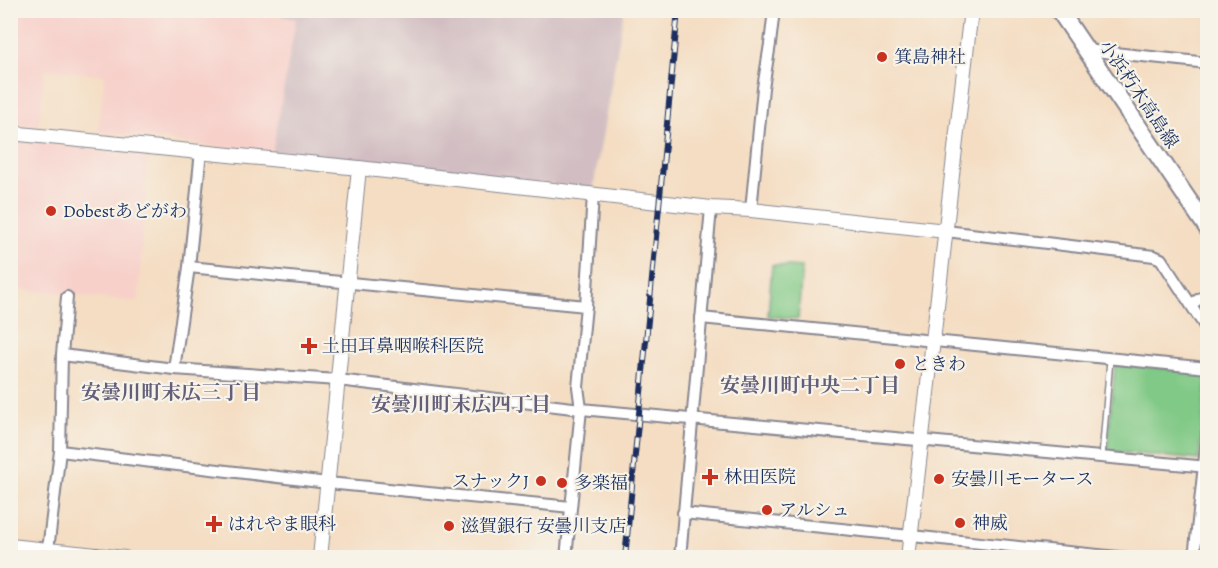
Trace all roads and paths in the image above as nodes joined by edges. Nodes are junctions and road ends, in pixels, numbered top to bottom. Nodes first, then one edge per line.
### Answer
1 (774, 10) edge
2 (971, 10) edge
3 (1059, 10) edge
4 (1086, 50) junction
5 (1208, 63) edge
6 (10, 133) edge
7 (201, 152) junction
8 (359, 168) junction
9 (593, 195) junction
10 (711, 208) junction
11 (751, 210) junction
12 (1208, 229) edge
13 (946, 231) junction
14 (189, 267) junction
15 (347, 284) junction
16 (1208, 294) edge
17 (67, 297) dead end
18 (1191, 304) junction
19 (586, 306) junction
20 (701, 318) junction
21 (1208, 331) edge
22 (932, 341) junction
23 (62, 356) junction
24 (1110, 359) junction
25 (1208, 368) edge
26 (174, 369) junction
27 (338, 380) junction
28 (581, 409) junction
29 (691, 419) junction
30 (1208, 428) edge
31 (922, 441) junction
32 (60, 451) junction
33 (1102, 457) junction
34 (1206, 466) edge
35 (328, 483) junction
36 (571, 507) junction
37 (683, 513) junction
38 (910, 534) junction
39 (10, 546) edge
40 (47, 554) edge
41 (125, 558) edge
42 (320, 558) edge
43 (566, 558) edge
44 (680, 558) edge
45 (908, 558) edge
46 (1128, 558) edge
47 (1194, 558) edge

1 - 11 street
2 - 13 street
3 - 4 main road, 小浜朽木高島線
4 - 5 street
4 - 12 main road, 小浜朽木高島線
6 - 7 street
7 - 8 street
7 - 14 street
8 - 9 street
8 - 15 street
9 - 10 street
9 - 19 street
10 - 11 street
10 - 20 street
11 - 13 street
13 - 18 street
13 - 22 street
14 - 15 street
14 - 26 street
15 - 19 street
15 - 27 street
16 - 18 street
17 - 23 street
18 - 21 street
19 - 28 street
20 - 22 street
20 - 29 street
22 - 24 street
22 - 31 street
23 - 26 street
23 - 32 street
24 - 25 street
24 - 33 lane
26 - 27 street
27 - 28 street
27 - 35 street
28 - 29 street
28 - 36 street
29 - 31 street
29 - 37 street
30 - 34 street
31 - 33 street
31 - 38 street
32 - 35 street
32 - 40 street
33 - 34 street
34 - 47 street
35 - 36 street
35 - 42 street
36 - 43 street
37 - 38 street
37 - 44 street
38 - 45 street
38 - 46 street
39 - 40 street
40 - 41 street

